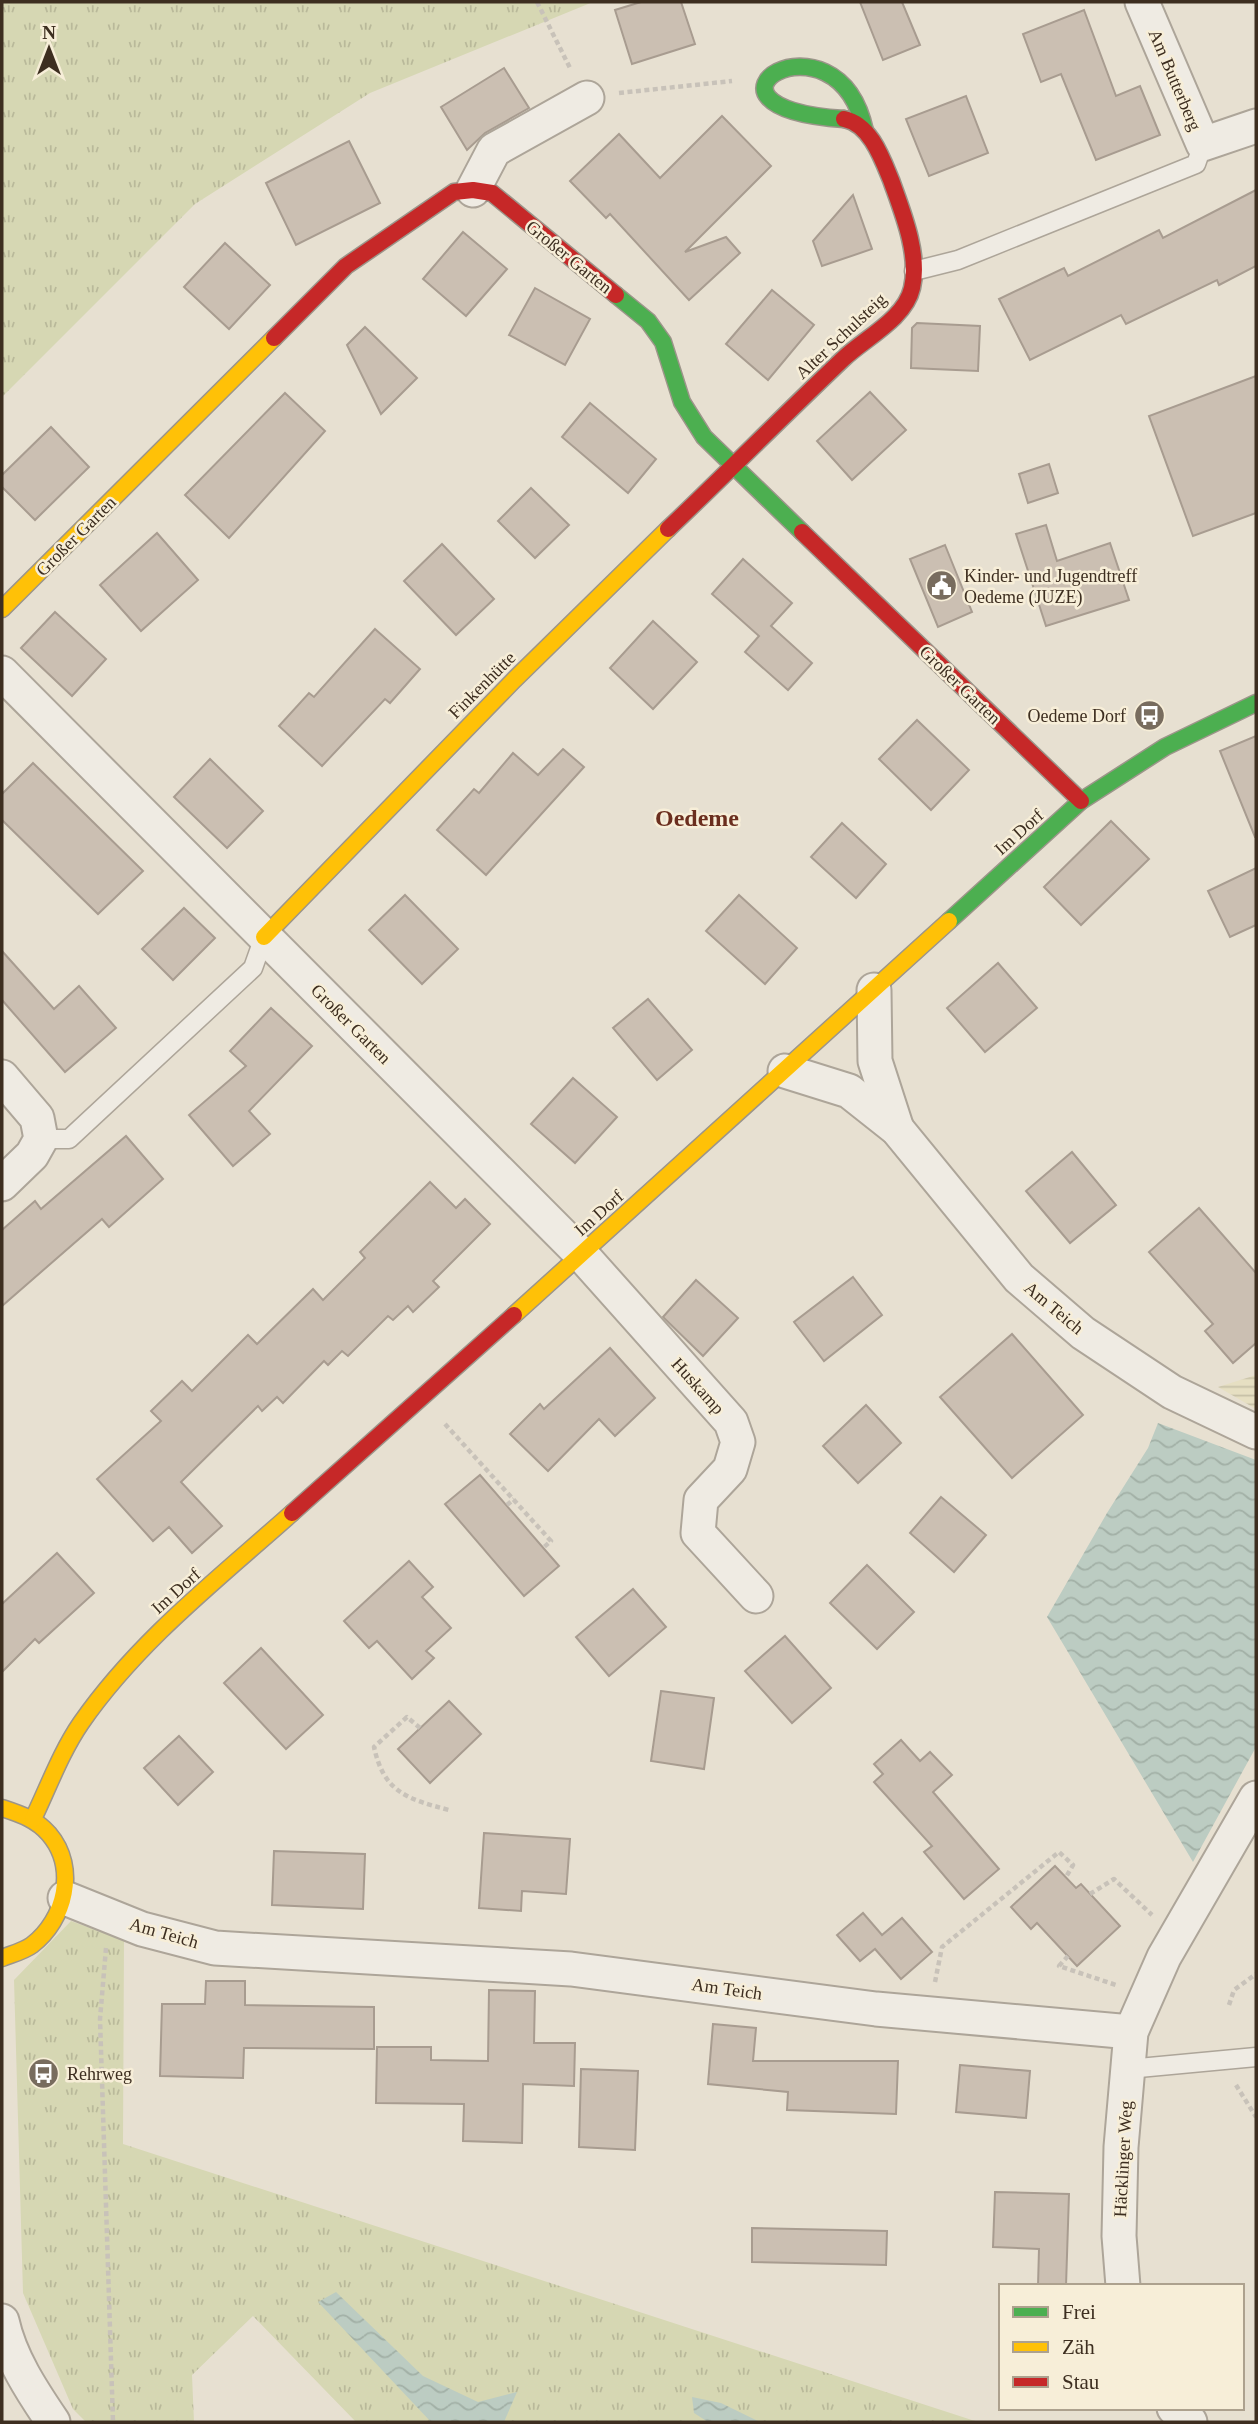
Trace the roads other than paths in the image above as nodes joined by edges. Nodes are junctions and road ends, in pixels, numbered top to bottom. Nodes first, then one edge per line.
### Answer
1 (1142, 2) edge
2 (766, 59) dead end
3 (847, 68) dead end
4 (587, 98) road end
5 (1256, 126) edge
6 (865, 131) junction
7 (1203, 144) junction
8 (473, 190) junction
9 (914, 271) junction
10 (734, 467) junction
11 (2, 609) edge
12 (2, 673) edge
13 (1256, 703) edge
14 (1081, 801) junction
15 (264, 937) junction
16 (874, 990) junction
17 (785, 1071) junction
18 (2, 1077) edge
19 (897, 1129) junction
20 (41, 1139) junction
21 (2, 1184) edge
22 (582, 1255) junction
23 (1256, 1432) edge
24 (756, 1597) dead end
25 (1256, 1798) edge
26 (2, 1808) edge
27 (33, 1819) junction
28 (65, 1898) junction
29 (2, 1958) edge
30 (1130, 2032) junction
31 (1256, 2057) edge
32 (1128, 2069) junction
33 (1124, 2284) edge
34 (3, 2334) edge
35 (1176, 2410) edge
36 (53, 2422) edge
37 (1190, 2422) edge

1 - 7 street, Am Butterberg
2 - 6 street
3 - 6 street, Alter Schulsteig
4 - 8 street
5 - 7 street, Am Butterberg
6 - 9 street, Alter Schulsteig
7 - 9 lane
8 - 10 street, Großer Garten
8 - 11 street, Großer Garten
9 - 10 street, Alter Schulsteig
10 - 14 street, Großer Garten
10 - 15 street, Finkenhütte
12 - 15 street, Großer Garten
13 - 14 street, Im Dorf
14 - 16 street, Im Dorf
15 - 20 lane
15 - 22 street, Großer Garten
16 - 17 street, Im Dorf
16 - 19 street, Am Teich
17 - 19 street, Am Teich
17 - 22 street, Im Dorf
18 - 20 street
19 - 23 street, Am Teich
20 - 21 street
22 - 24 street, Huskamp
22 - 27 street, Im Dorf
25 - 30 street
26 - 27 street
27 - 28 street
28 - 29 street
28 - 30 street, Am Teich
30 - 32 street, Häcklinger Weg
31 - 32 lane
32 - 33 street, Häcklinger Weg
34 - 36 street
35 - 37 street

